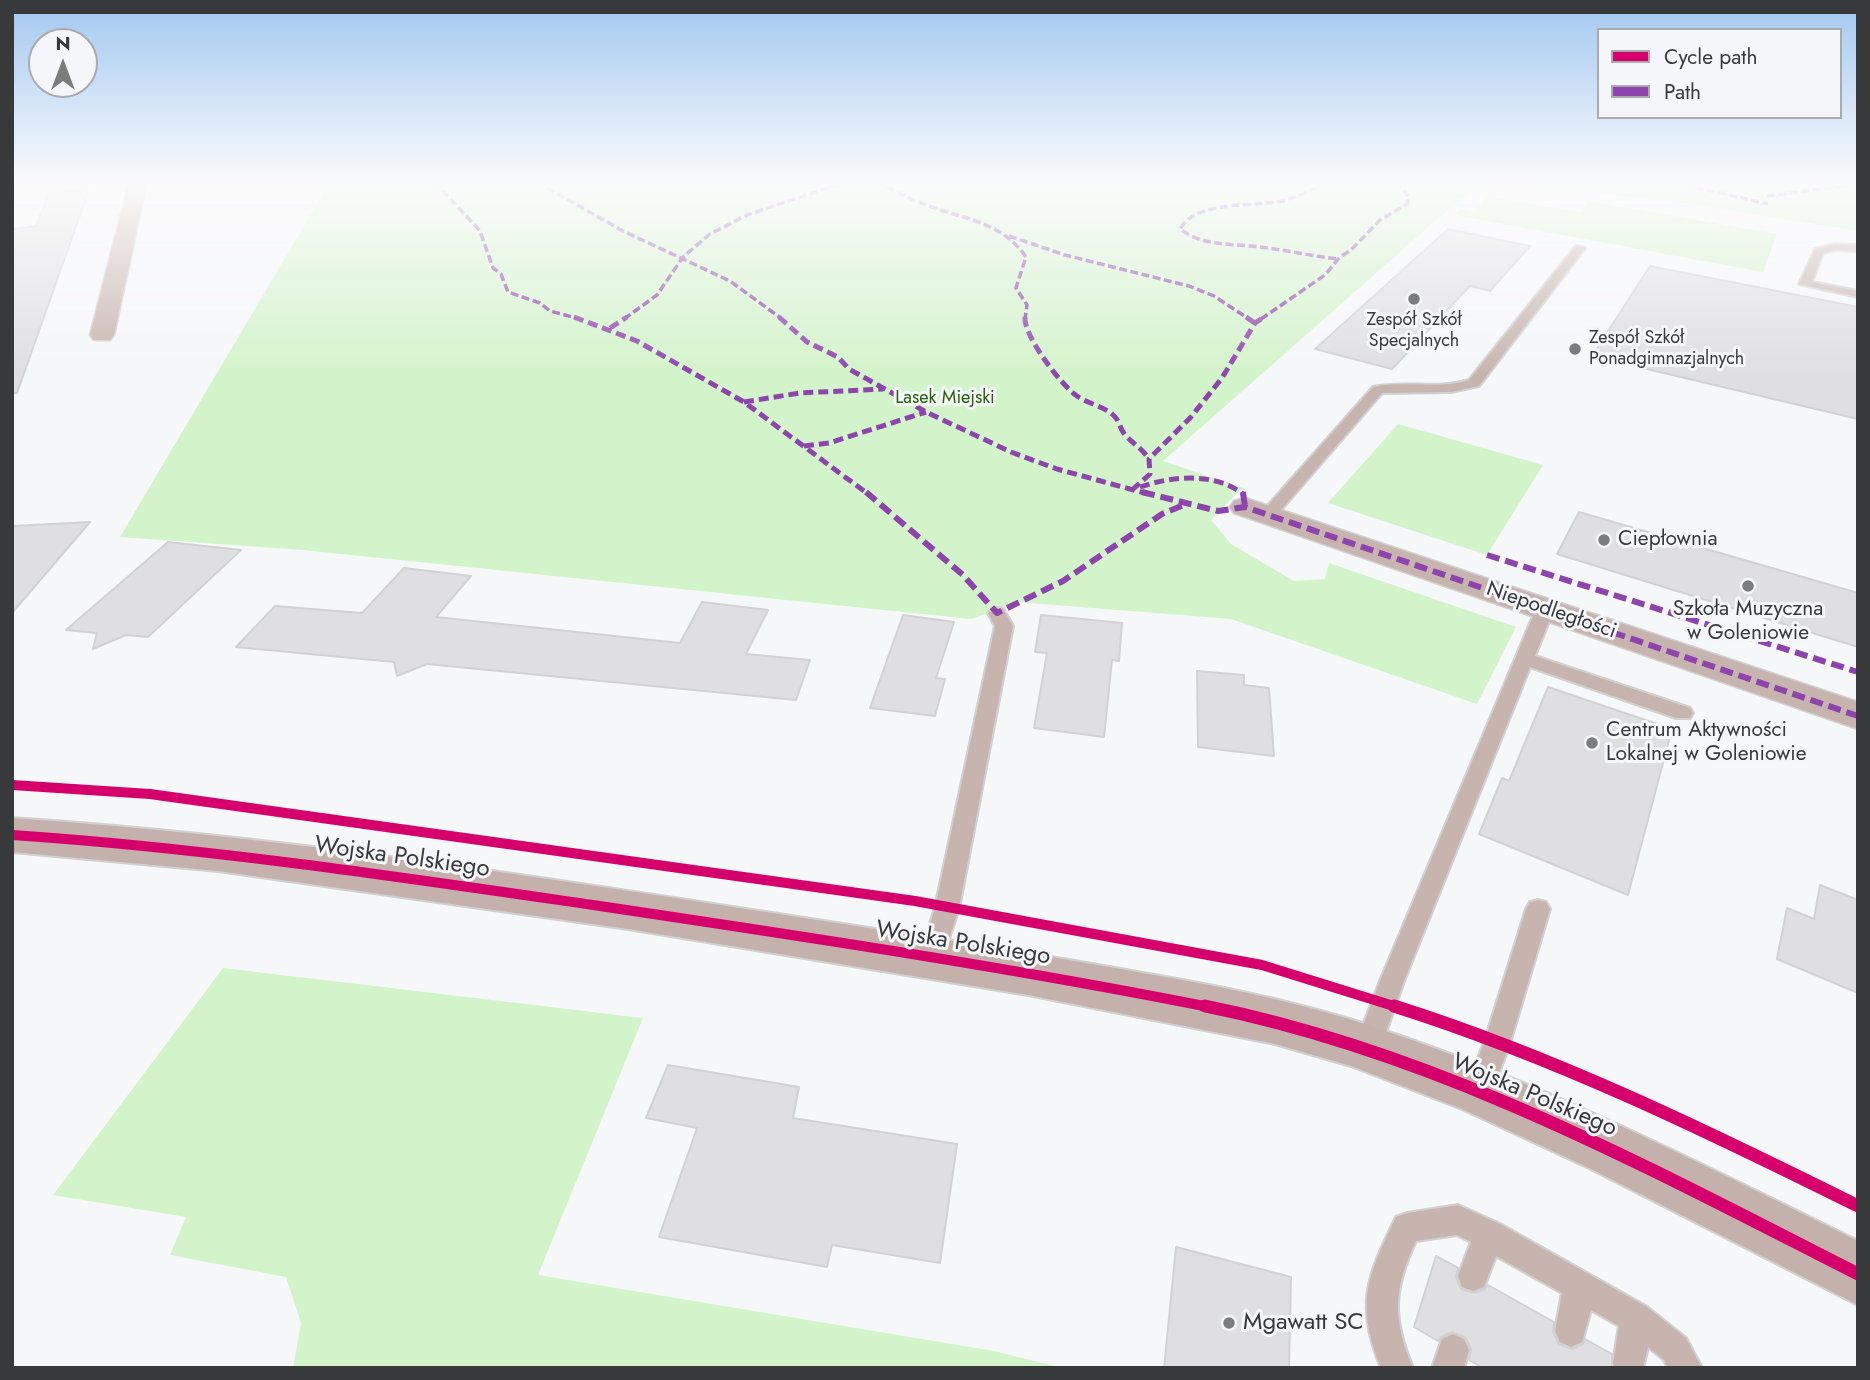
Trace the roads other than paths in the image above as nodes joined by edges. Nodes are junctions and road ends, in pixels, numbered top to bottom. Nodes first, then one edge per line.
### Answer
1 (123, 246) edge
2 (1580, 248) dead end
3 (1858, 248) edge
4 (1858, 294) edge
5 (102, 335) dead end
6 (1256, 511) joint
7 (1545, 609) junction
8 (997, 613) dead end
9 (1525, 659) junction
10 (1683, 713) dead end
11 (1858, 716) edge
12 (12, 835) edge
13 (1538, 909) dead end
14 (931, 958) junction
15 (1367, 1048) junction
16 (1479, 1091) junction
17 (1489, 1235) junction
18 (1858, 1275) edge
19 (1473, 1276) dead end
20 (1579, 1287) junction
21 (1636, 1318) junction
22 (1571, 1331) dead end
23 (1629, 1363) dead end
24 (1397, 1368) edge
25 (1686, 1368) edge

1 - 5 street
2 - 6 lane
3 - 4 lane
6 - 7 street, Niepodległości
7 - 9 lane
7 - 11 street, Niepodległości
8 - 14 lane
9 - 10 lane
9 - 15 lane
12 - 14 street, Wojska Polskiego
13 - 16 lane
14 - 15 street, Wojska Polskiego
15 - 16 street, Wojska Polskiego
16 - 18 street, Wojska Polskiego
17 - 19 lane
17 - 20 lane
17 - 24 lane
20 - 21 lane
20 - 22 lane
21 - 23 lane
21 - 25 lane

